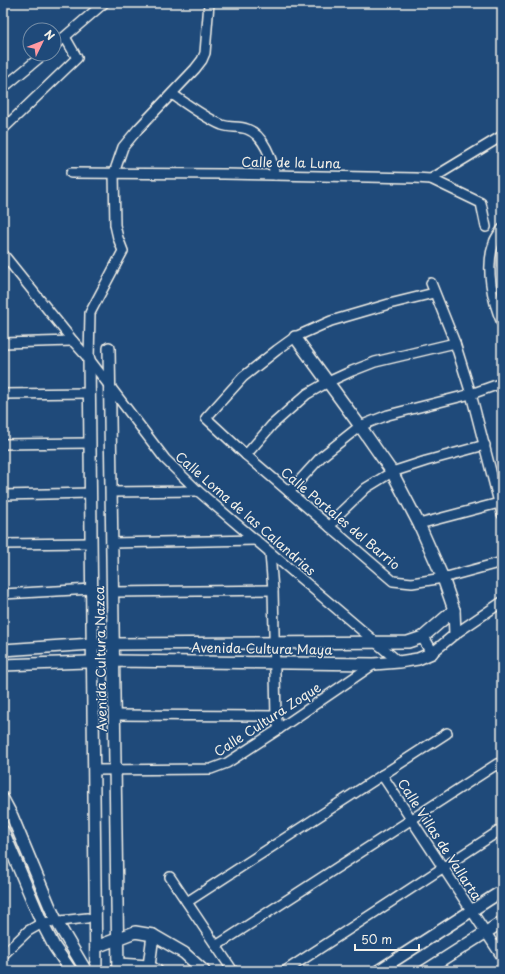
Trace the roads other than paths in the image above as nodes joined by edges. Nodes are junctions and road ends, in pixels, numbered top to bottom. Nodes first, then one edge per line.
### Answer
1 (104, 3) edge
2 (209, 3) edge
3 (65, 37) junction
4 (62, 39) edge
5 (34, 62) edge
6 (3, 88) edge
7 (172, 94) junction
8 (3, 129) edge
9 (502, 136) edge
10 (71, 173) dead end
11 (114, 173) junction
12 (275, 175) junction
13 (431, 179) junction
14 (486, 227) dead end
15 (502, 229) edge
16 (498, 242) edge
17 (3, 254) edge
18 (431, 283) dead end
19 (434, 293) junction
20 (492, 293) junction
21 (502, 293) edge
22 (502, 323) edge
23 (295, 337) junction
24 (73, 341) junction
25 (3, 343) edge
26 (455, 343) junction
27 (109, 348) dead end
28 (89, 359) junction
29 (328, 382) junction
30 (502, 383) edge
31 (110, 387) junction
32 (89, 393) junction
33 (3, 394) edge
34 (472, 394) junction
35 (360, 426) junction
36 (90, 443) junction
37 (3, 444) edge
38 (485, 445) junction
39 (246, 455) junction
40 (392, 472) junction
41 (198, 491) junction
42 (111, 492) junction
43 (289, 492) junction
44 (90, 493) junction
45 (3, 495) edge
46 (499, 503) junction
47 (502, 514) edge
48 (419, 524) junction
49 (330, 527) junction
50 (256, 540) junction
51 (91, 543) junction
52 (112, 543) junction
53 (3, 544) edge
54 (270, 553) junction
55 (502, 562) edge
56 (443, 578) junction
57 (92, 589) junction
58 (273, 590) junction
59 (113, 592) junction
60 (3, 594) edge
61 (500, 606) edge
62 (454, 610) junction
63 (455, 634) junction
64 (424, 637) junction
65 (375, 642) junction
66 (275, 643) junction
67 (92, 644) junction
68 (114, 644) junction
69 (3, 650) edge
70 (432, 653) junction
71 (92, 661) junction
72 (114, 661) junction
73 (275, 662) junction
74 (399, 662) junction
75 (374, 664) junction
76 (3, 665) edge
77 (115, 715) junction
78 (276, 716) junction
79 (279, 729) junction
80 (447, 733) dead end
81 (500, 767) edge
82 (94, 770) junction
83 (115, 770) junction
84 (382, 775) junction
85 (3, 799) edge
86 (412, 820) junction
87 (502, 830) edge
88 (3, 831) edge
89 (443, 868) junction
90 (170, 877) dead end
91 (502, 891) edge
92 (187, 902) junction
93 (471, 910) junction
94 (87, 918) dead end
95 (57, 922) junction
96 (502, 922) edge
97 (42, 923) junction
98 (486, 932) junction
99 (153, 935) junction
100 (118, 938) junction
101 (216, 946) junction
102 (96, 947) junction
103 (3, 955) edge
104 (502, 957) edge
105 (118, 967) edge
106 (153, 968) edge
107 (71, 971) edge
108 (86, 971) edge
109 (96, 971) edge
110 (204, 971) edge
111 (233, 971) edge
112 (285, 971) edge
113 (380, 971) edge
114 (424, 971) edge

1 - 3 street
2 - 7 street
3 - 4 street
3 - 8 street
5 - 6 street
7 - 11 street
7 - 12 street
9 - 13 street
10 - 11 street, Calle de la Luna
11 - 12 street, Calle de la Luna
11 - 28 street
12 - 13 street, Calle de la Luna
13 - 14 street, Calle de la Luna
15 - 16 street
16 - 20 street
17 - 24 street, Calle Loma de las Calandrias
18 - 19 street
19 - 23 street
19 - 26 street
20 - 21 street
20 - 22 street
23 - 29 street
23 - 39 street, Calle Portales del Barrio
24 - 25 street
24 - 28 street, Calle Loma de las Calandrias
26 - 29 street
26 - 34 street
27 - 31 street, Avenida Cultura Nazca
28 - 31 street, Calle Loma de las Calandrias
28 - 32 street, Avenida Cultura Nazca
29 - 35 street
29 - 39 street
30 - 34 street
31 - 41 street, Calle Loma de las Calandrias
31 - 42 street, Avenida Cultura Nazca
32 - 33 street
32 - 36 street, Avenida Cultura Nazca
34 - 35 street
34 - 38 street
35 - 40 street
35 - 43 street
36 - 37 street
36 - 44 street, Avenida Cultura Nazca
38 - 40 street
38 - 46 street
39 - 43 street, Calle Portales del Barrio
40 - 48 street
40 - 49 street
41 - 42 street
41 - 50 street, Calle Loma de las Calandrias
42 - 52 street, Avenida Cultura Nazca
43 - 49 street, Calle Portales del Barrio
44 - 45 street
44 - 51 street, Avenida Cultura Nazca
46 - 47 street
46 - 48 street
48 - 56 street
49 - 56 street, Calle Portales del Barrio
50 - 52 street
50 - 54 street, Calle Loma de las Calandrias
51 - 53 street
51 - 57 street, Avenida Cultura Nazca
52 - 59 street, Avenida Cultura Nazca
54 - 58 street
54 - 65 street, Calle Loma de las Calandrias
55 - 56 street, Calle Portales del Barrio
56 - 62 street
57 - 60 street
57 - 67 street, Avenida Cultura Nazca
58 - 59 street
58 - 66 street
59 - 68 street, Avenida Cultura Nazca
61 - 63 street, Avenida Cultura Maya
62 - 63 street
62 - 64 street, Avenida Cultura Maya
63 - 70 street, Avenida Cultura Maya
64 - 65 street, Avenida Cultura Maya
64 - 70 street
65 - 66 street, Avenida Cultura Maya
65 - 74 street, Calle Loma de las Calandrias
66 - 68 street, Avenida Cultura Maya
66 - 73 street
67 - 68 street, Avenida Cultura Maya
67 - 69 street, Avenida Cultura Maya
67 - 71 street, Avenida Cultura Nazca
68 - 72 street, Avenida Cultura Nazca
70 - 74 street, Avenida Cultura Maya
71 - 72 street, Avenida Cultura Maya
71 - 76 street, Avenida Cultura Maya
71 - 82 street, Avenida Cultura Nazca
72 - 73 street, Avenida Cultura Maya
72 - 77 street, Avenida Cultura Nazca
73 - 75 street, Avenida Cultura Maya
73 - 78 street
74 - 75 street, Avenida Cultura Maya
75 - 79 street, Calle Cultura Zoque
77 - 78 street
77 - 83 street, Avenida Cultura Nazca
78 - 79 street
79 - 83 street, Calle Cultura Zoque
80 - 84 street
81 - 86 street
82 - 83 street, Calle Cultura Zoque
82 - 102 street, Avenida Cultura Nazca
83 - 100 street, Avenida Cultura Nazca
84 - 86 street, Calle Villas de Vallarta
84 - 92 street
85 - 95 street
86 - 89 street, Calle Villas de Vallarta
86 - 101 street
87 - 89 street
88 - 97 street
89 - 93 street, Calle Villas de Vallarta
89 - 112 street
90 - 92 street
91 - 93 street
92 - 101 street
93 - 98 street, Calle Villas de Vallarta
93 - 113 street
94 - 95 street
95 - 97 street
95 - 108 street
96 - 98 street
97 - 103 street
97 - 107 street
98 - 104 street, Calle Villas de Vallarta
98 - 114 street
99 - 100 street
99 - 106 street
99 - 110 street
100 - 102 street
100 - 105 street, Avenida Cultura Nazca
101 - 111 street
102 - 109 street, Avenida Cultura Nazca
105 - 106 street

